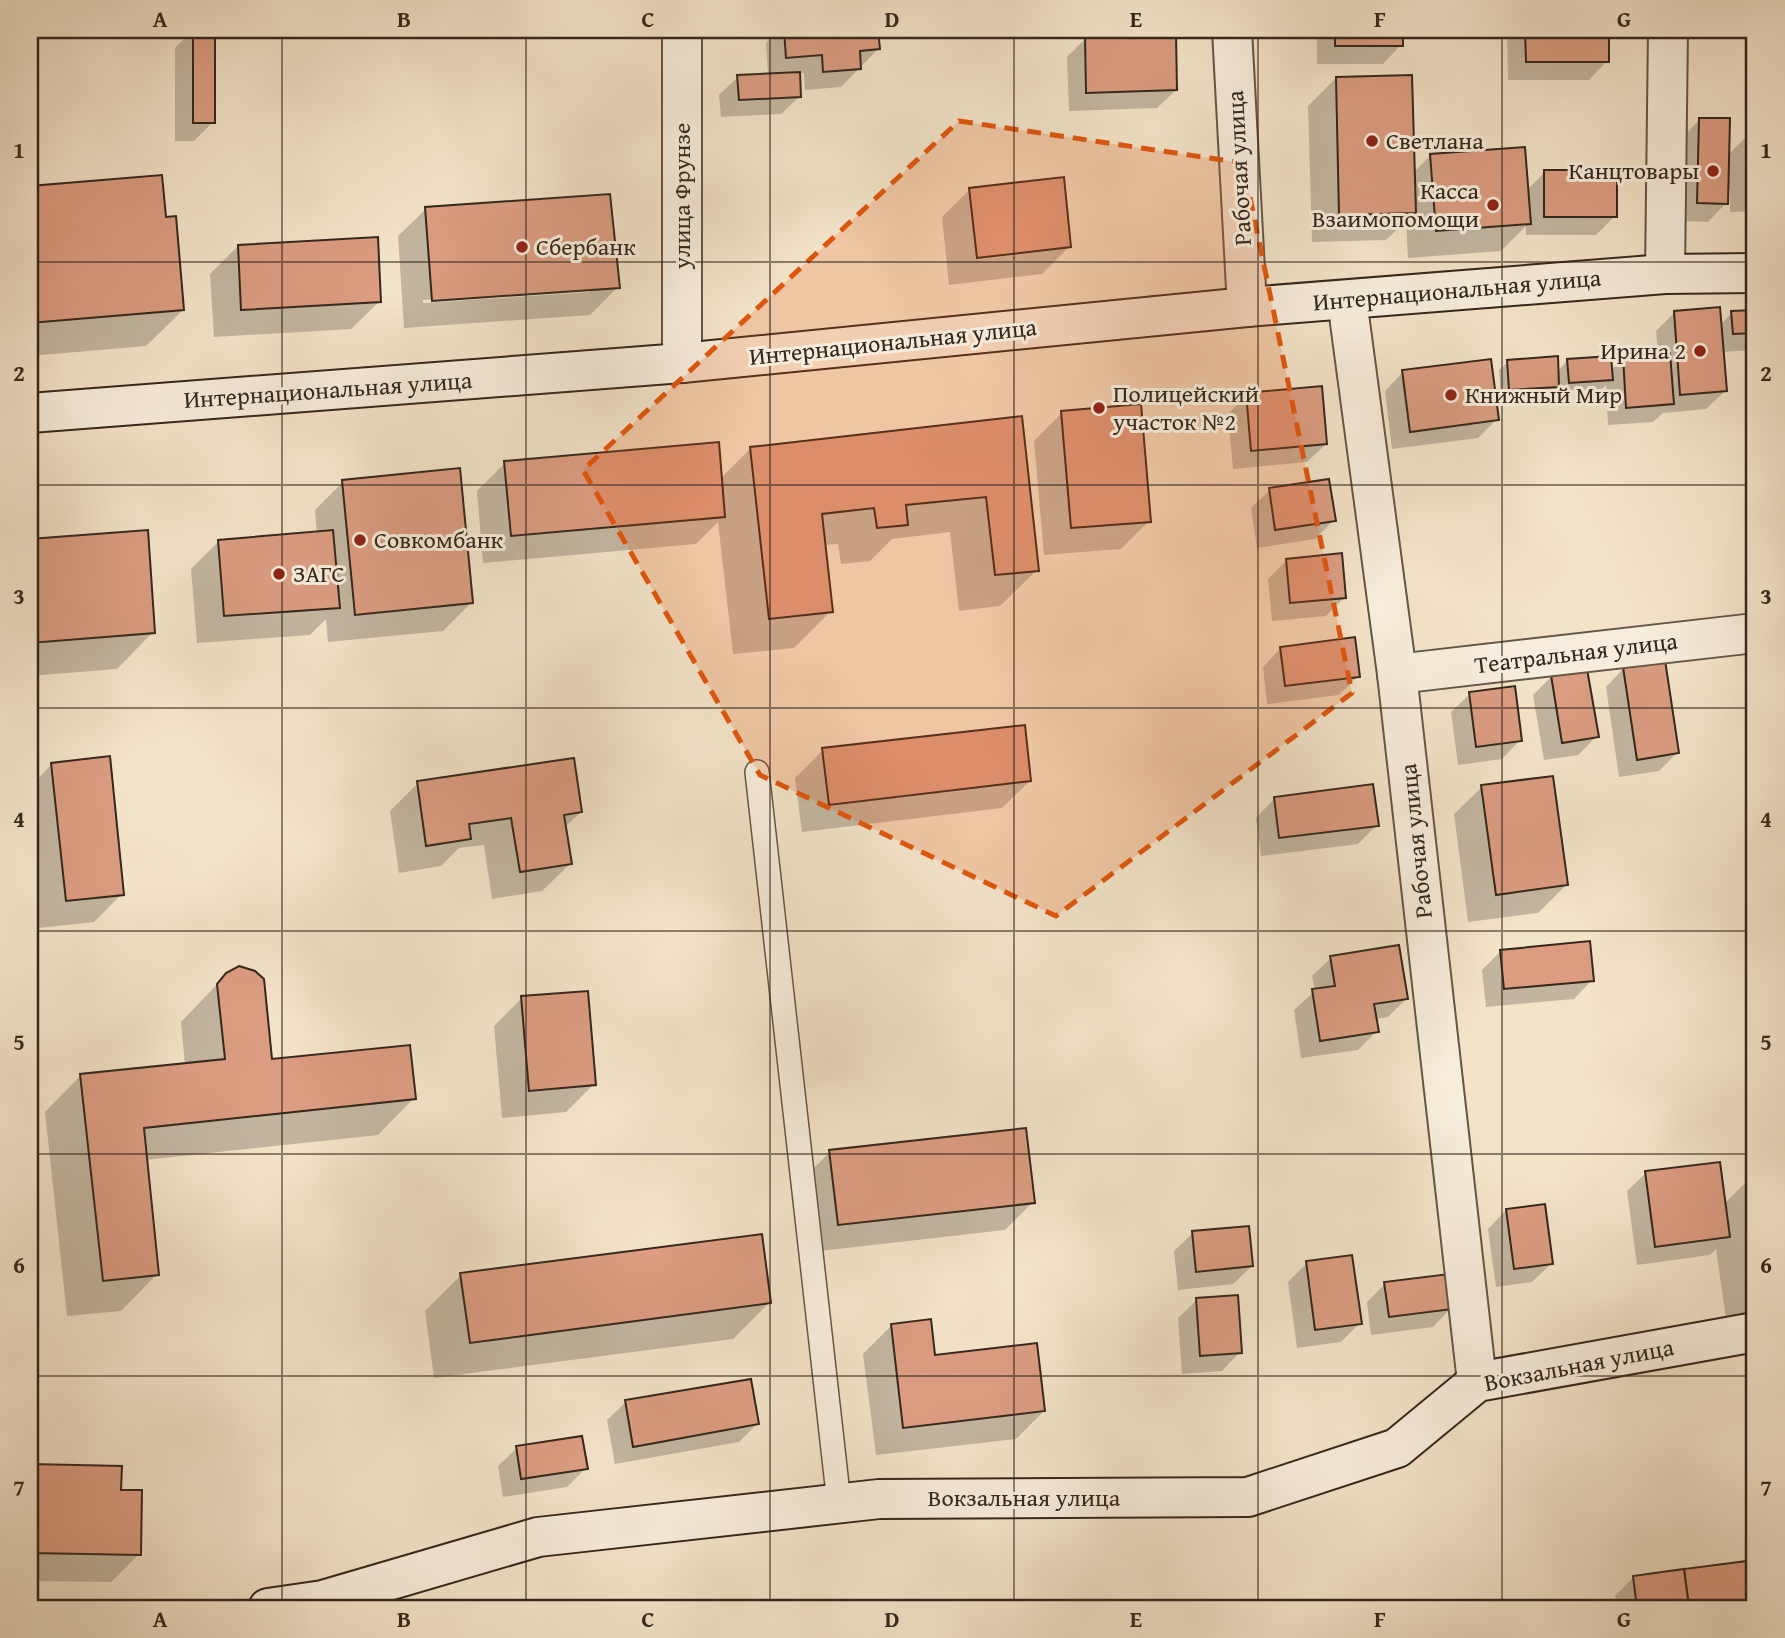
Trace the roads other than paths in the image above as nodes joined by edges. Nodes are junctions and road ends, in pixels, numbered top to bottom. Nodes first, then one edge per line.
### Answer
1 (682, 30) edge
2 (1232, 30) edge
3 (1668, 30) edge
4 (1755, 273) edge
5 (1665, 274) junction
6 (1347, 300) junction
7 (1247, 307) junction
8 (682, 363) junction
9 (30, 413) edge
10 (1755, 633) edge
11 (1397, 674) junction
12 (757, 772) dead end
13 (1755, 1332) edge
14 (1477, 1382) junction
15 (839, 1503) junction
16 (268, 1608) edge

1 - 8 street, улица Фрунзе
2 - 7 street, Рабочая улица
3 - 5 street
4 - 5 street, Интернациональная улица
5 - 6 street, Интернациональная улица
6 - 7 street, Интернациональная улица
6 - 11 street, Рабочая улица
7 - 8 street, Интернациональная улица
8 - 9 street, Интернациональная улица
10 - 11 street, Театральная улица
11 - 14 street, Рабочая улица
12 - 15 lane
13 - 14 street, Вокзальная улица
14 - 15 street, Вокзальная улица
15 - 16 street, Вокзальная улица

